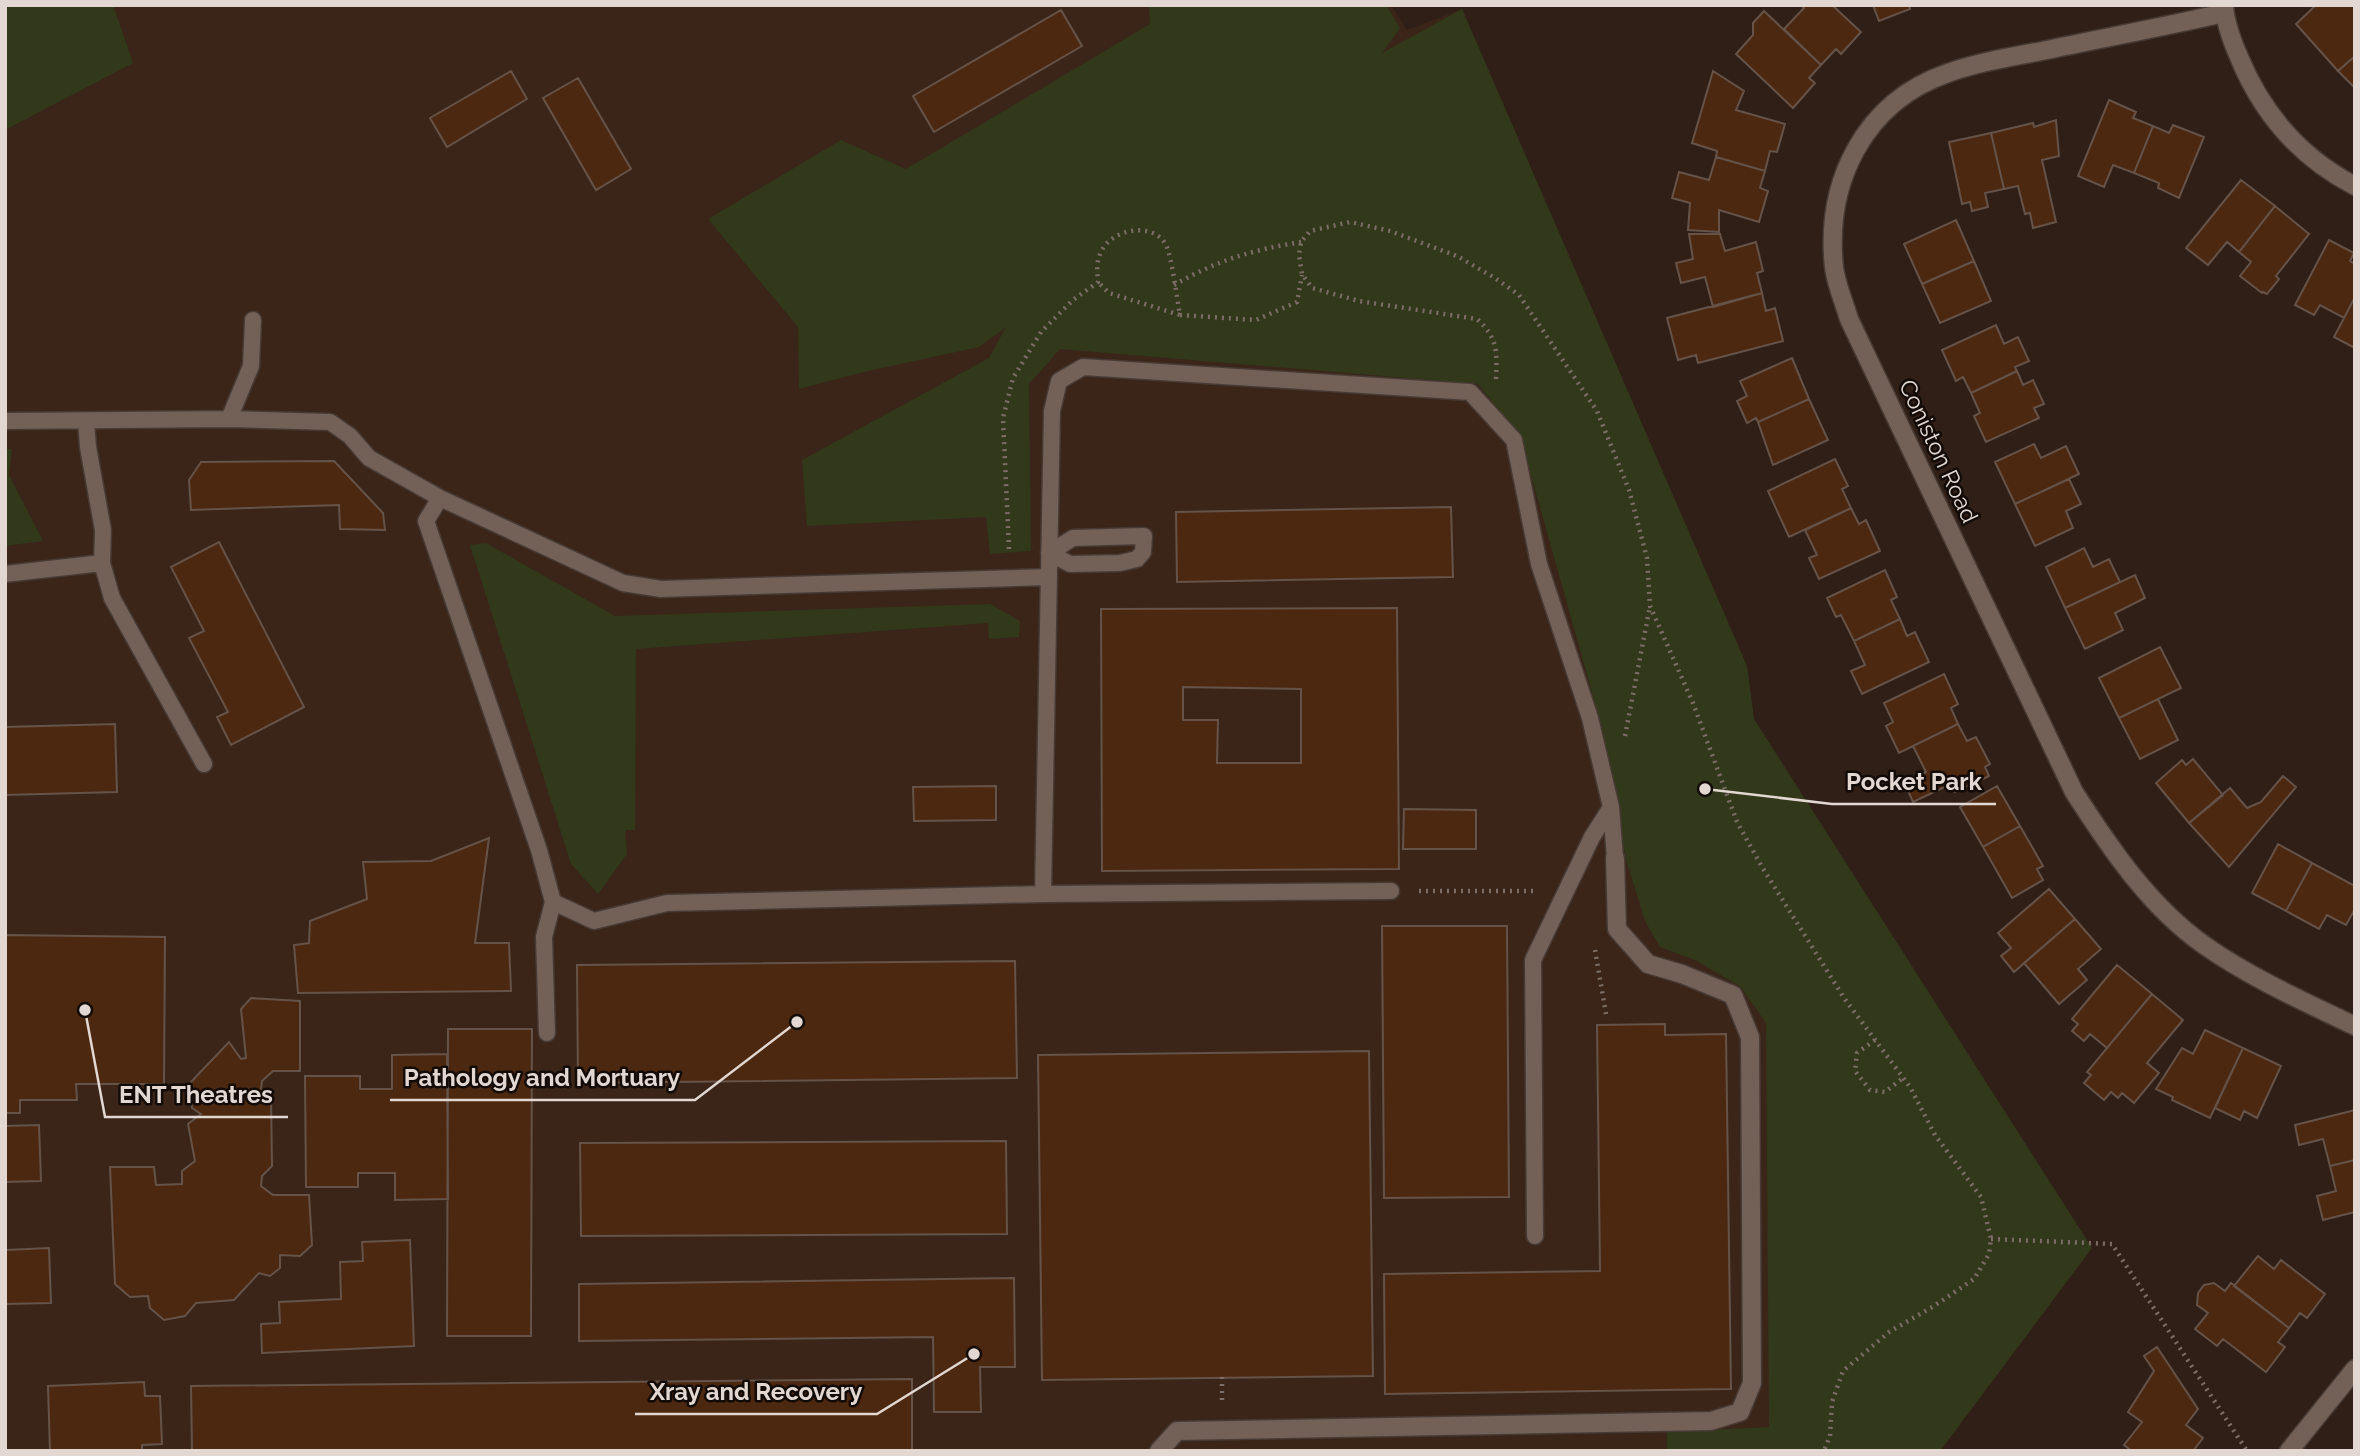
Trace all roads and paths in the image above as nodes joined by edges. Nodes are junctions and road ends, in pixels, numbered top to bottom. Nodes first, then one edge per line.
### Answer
1 (2224, 9) edge
2 (2355, 186) edge
3 (1301, 243) dead end
4 (1302, 274) dead end
5 (1098, 282) junction
6 (1174, 285) junction
7 (1180, 315) junction
8 (253, 320) dead end
9 (1555, 349) dead end
10 (229, 419) junction
11 (5, 421) edge
12 (86, 421) junction
13 (440, 498) junction
14 (1049, 553) junction
15 (102, 563) junction
16 (5, 574) edge
17 (1048, 577) junction
18 (1010, 578) junction
19 (204, 764) dead end
20 (1611, 807) junction
21 (1615, 858) joint
22 (1391, 891) joint
23 (1541, 891) dead end
24 (1042, 894) junction
25 (553, 902) junction
26 (2355, 1026) edge
27 (547, 1033) dead end
28 (1875, 1040) junction
29 (1903, 1078) junction
30 (1535, 1236) dead end
31 (1991, 1239) junction
32 (2355, 1369) edge
33 (1160, 1451) edge
34 (1824, 1451) edge
35 (2247, 1451) edge
36 (2289, 1451) edge

1 - 2 street
1 - 26 street, Coniston Road
3 - 6 path
4 - 7 path
5 - 6 path
5 - 7 path
5 - 18 path
6 - 7 path
8 - 10 lane
9 - 28 path
10 - 12 lane
10 - 13 lane
11 - 12 lane
12 - 15 lane
13 - 18 lane
13 - 25 lane
14 - 14 lane
14 - 17 lane
14 - 20 lane
15 - 16 lane
15 - 19 lane
17 - 18 lane
17 - 24 lane
20 - 21 lane
20 - 30 lane
21 - 33 street
22 - 23 path
22 - 24 lane
24 - 25 lane
25 - 27 lane
28 - 29 path
28 - 29 path
29 - 31 path
31 - 34 path
31 - 35 path
32 - 36 street

